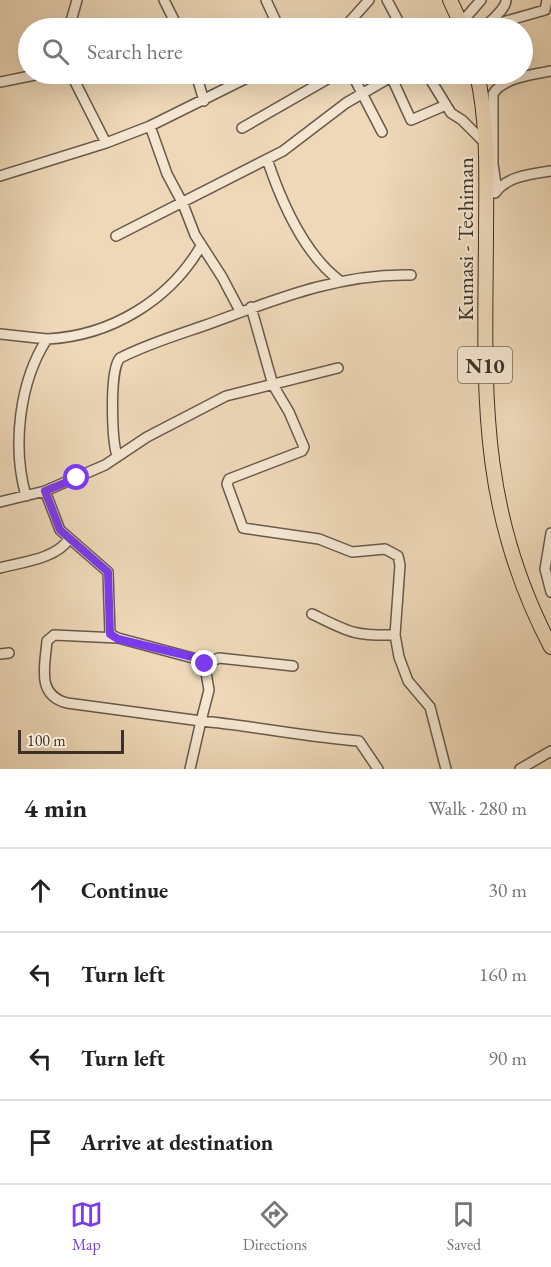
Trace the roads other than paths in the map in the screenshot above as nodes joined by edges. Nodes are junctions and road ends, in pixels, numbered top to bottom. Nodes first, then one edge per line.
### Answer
1 (77, 0) edge
2 (164, 0) edge
3 (266, 0) edge
4 (369, 0) edge
5 (387, 0) edge
6 (450, 0) edge
7 (481, 0) edge
8 (506, 0) edge
9 (547, 0) edge
10 (72, 18) edge
11 (171, 18) edge
12 (274, 18) edge
13 (356, 18) edge
14 (397, 18) edge
15 (458, 18) edge
16 (468, 18) edge
17 (492, 18) edge
18 (521, 18) edge
19 (551, 71) edge
20 (533, 76) edge
21 (18, 78) edge
22 (0, 82) edge
23 (76, 84) edge
24 (199, 84) edge
25 (236, 84) edge
26 (319, 84) edge
27 (357, 84) edge
28 (378, 84) edge
29 (397, 84) edge
30 (433, 84) edge
31 (479, 84) edge
32 (504, 84) edge
33 (362, 94) junction
34 (204, 101) junction
35 (446, 105) junction
36 (150, 126) junction
37 (242, 128) dead end
38 (382, 132) dead end
39 (106, 143) junction
40 (486, 145) junction
41 (267, 159) junction
42 (551, 171) edge
43 (0, 176) edge
44 (497, 191) junction
45 (183, 204) junction
46 (486, 234) junction
47 (116, 236) dead end
48 (201, 246) junction
49 (411, 275) dead end
50 (340, 281) junction
51 (251, 307) junction
52 (240, 311) junction
53 (0, 334) edge
54 (47, 339) junction
55 (338, 368) dead end
56 (273, 385) junction
57 (117, 456) junction
58 (45, 491) junction
59 (26, 496) junction
60 (0, 502) edge
61 (551, 533) edge
62 (69, 539) junction
63 (0, 568) edge
64 (551, 592) edge
65 (312, 614) dead end
66 (395, 635) junction
67 (118, 639) junction
68 (551, 647) edge
69 (205, 664) junction
70 (293, 666) dead end
71 (201, 722) junction
72 (551, 751) edge
73 (190, 769) edge
74 (378, 769) edge
75 (446, 769) edge
76 (520, 769) edge

1 - 10 street
2 - 11 street
3 - 12 street
4 - 13 street
5 - 14 street
6 - 15 highway
7 - 16 street
8 - 17 street
9 - 18 street
19 - 20 street
21 - 22 street
23 - 39 street
24 - 34 street
25 - 34 street
26 - 37 street
27 - 33 street
28 - 33 street
29 - 35 street
30 - 35 street
31 - 40 highway, Kumasi - Techiman / N10
32 - 44 street
33 - 38 street
33 - 41 street
34 - 36 street
35 - 40 street
36 - 39 street
36 - 45 street
39 - 43 street
40 - 46 highway, Kumasi - Techiman / N10
41 - 45 street
41 - 50 street
42 - 44 street
44 - 46 street
45 - 47 street
45 - 48 street
46 - 68 highway, Kumasi - Techiman / N10
48 - 52 street
48 - 54 street
49 - 50 street
50 - 51 street
51 - 52 street
51 - 56 street
52 - 57 street
53 - 54 street
54 - 59 street
55 - 56 street
56 - 57 street
56 - 66 street
57 - 58 street
58 - 59 street
58 - 62 street
59 - 60 street
61 - 64 street
62 - 63 street
62 - 67 street
65 - 66 street
66 - 75 street
67 - 69 street
67 - 71 street
69 - 70 street
69 - 71 street
71 - 73 street
71 - 74 street
72 - 76 street

